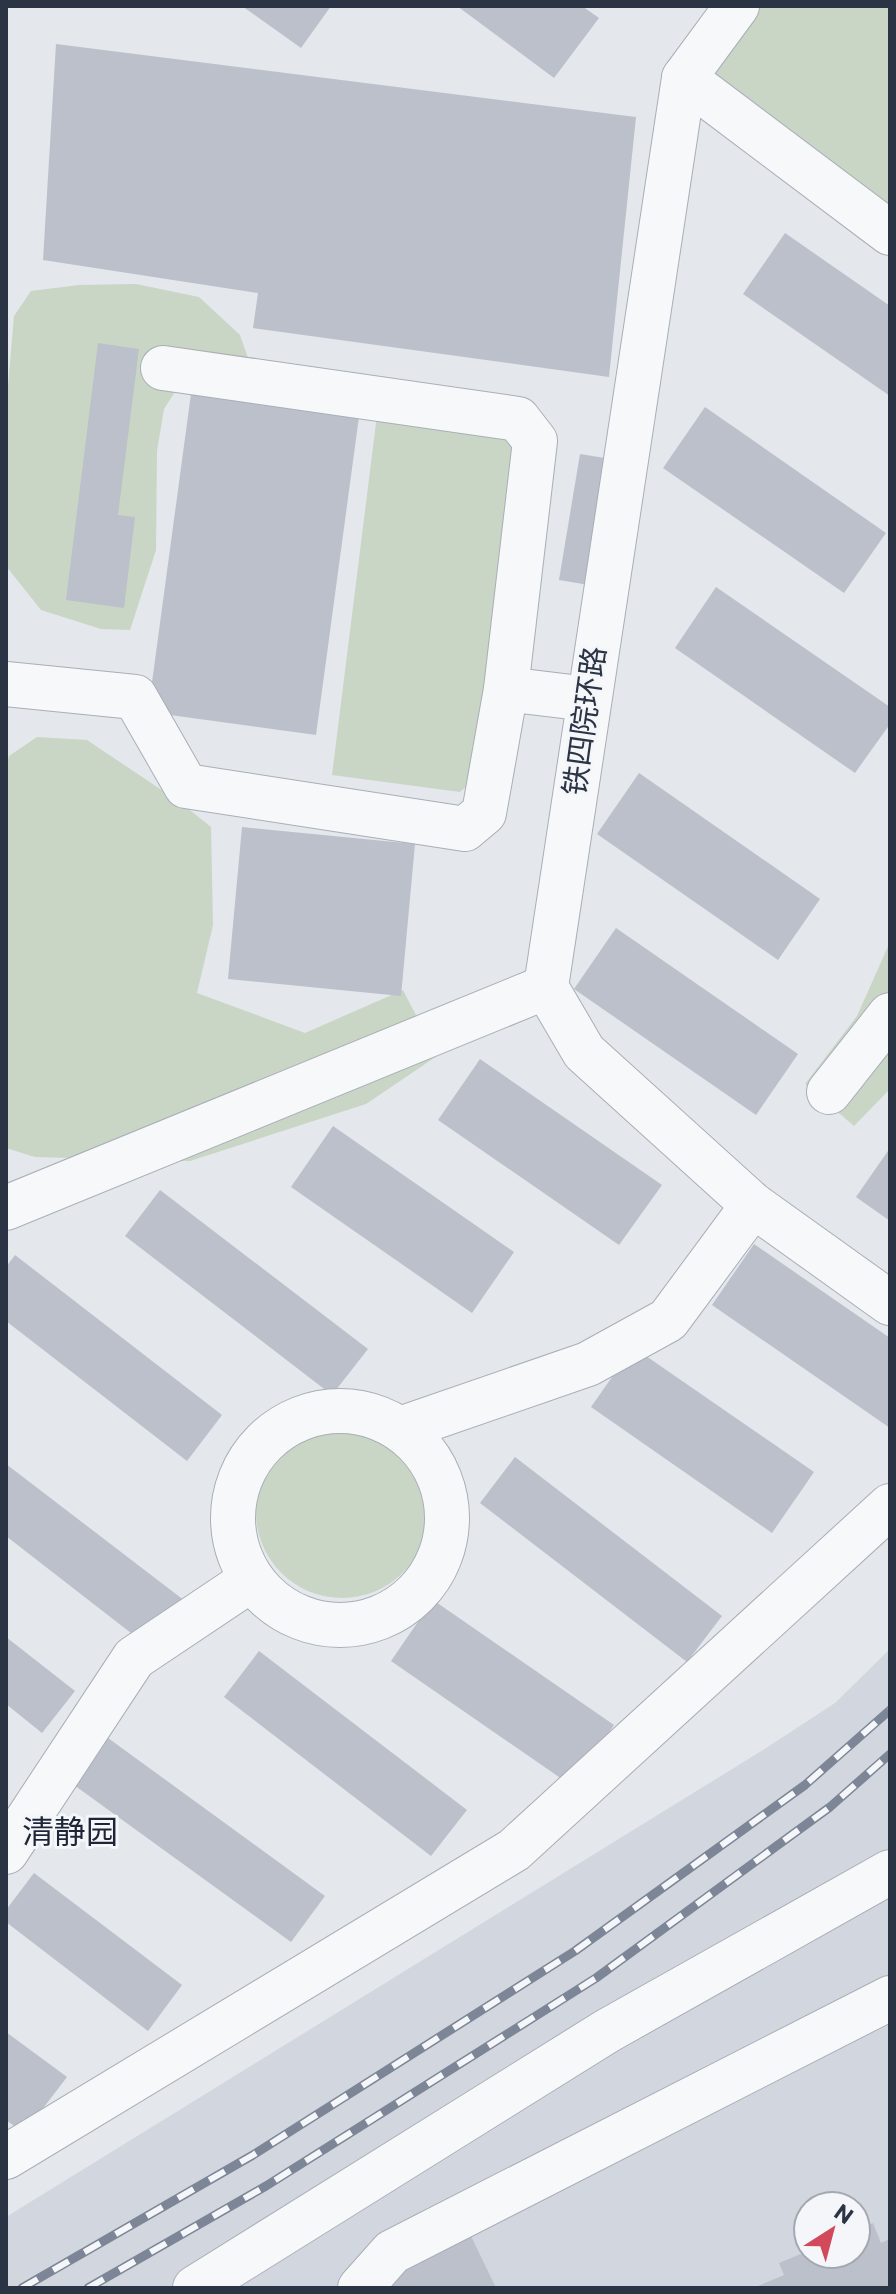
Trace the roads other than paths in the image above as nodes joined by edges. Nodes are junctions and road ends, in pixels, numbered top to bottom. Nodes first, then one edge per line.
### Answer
1 (737, 6) edge
2 (684, 78) junction
3 (890, 233) edge
4 (163, 368) dead end
5 (6, 684) edge
6 (506, 689) junction
7 (588, 699) junction
8 (546, 987) junction
9 (890, 1015) edge
10 (829, 1092) dead end
11 (753, 1205) junction
12 (6, 1208) edge
13 (890, 1303) edge
14 (400, 1429) junction
15 (890, 1506) edge
16 (252, 1579) junction
17 (6, 1852) edge
18 (890, 1872) edge
19 (890, 1998) edge
20 (6, 2157) edge
21 (195, 2288) edge
22 (360, 2288) edge

1 - 2 street, 铁四院环路
2 - 3 street
2 - 7 street, 铁四院环路
4 - 6 street
5 - 6 street
6 - 7 street
7 - 8 street, 铁四院环路
8 - 11 street
8 - 12 street
9 - 10 street
11 - 13 street
11 - 14 street
14 - 16 street
14 - 16 street
15 - 20 street
16 - 17 street
18 - 21 street
19 - 22 street

